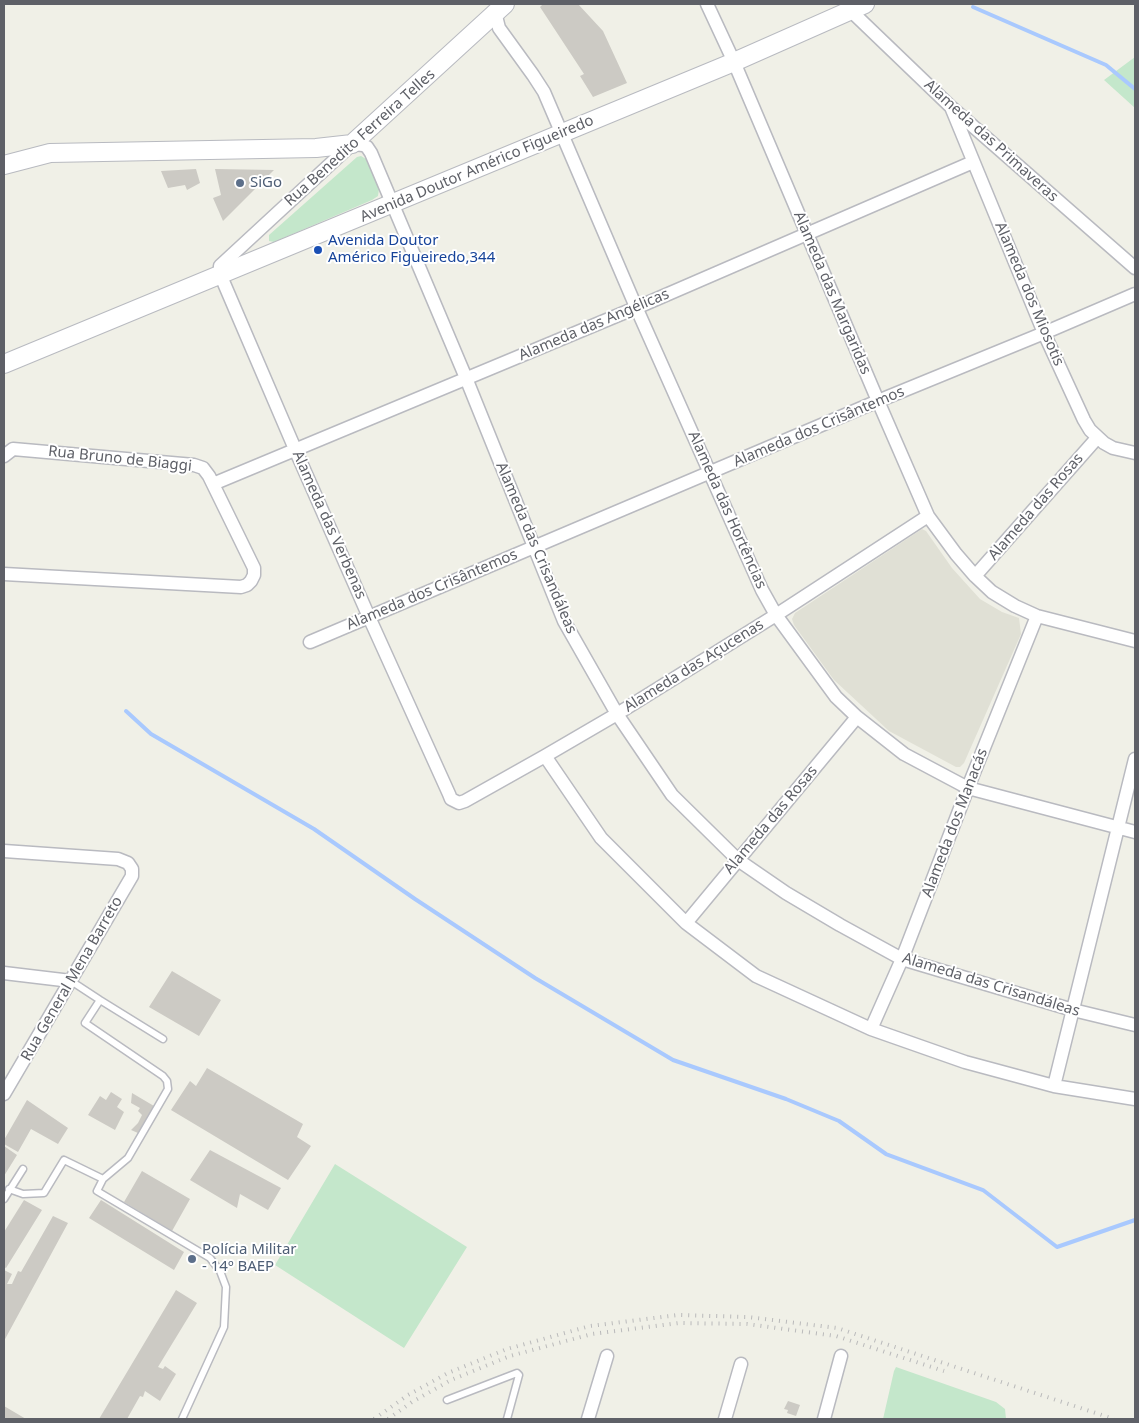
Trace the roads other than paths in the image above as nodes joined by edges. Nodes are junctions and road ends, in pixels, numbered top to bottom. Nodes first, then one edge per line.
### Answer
1 (707, 4) edge
2 (857, 7) edge
3 (501, 8) edge
4 (734, 62) junction
5 (951, 108) junction
6 (978, 130) junction
7 (562, 133) junction
8 (964, 139) junction
9 (352, 144) junction
10 (973, 162) junction
11 (4, 165) edge
12 (392, 205) junction
13 (806, 234) junction
14 (1135, 268) edge
15 (220, 274) junction
16 (1135, 294) edge
17 (636, 307) junction
18 (1044, 334) junction
19 (4, 364) edge
20 (466, 378) junction
21 (878, 402) junction
22 (1097, 438) junction
23 (295, 449) junction
24 (1135, 453) edge
25 (4, 456) edge
26 (709, 473) junction
27 (213, 484) junction
28 (928, 516) junction
29 (534, 547) junction
30 (4, 574) edge
31 (975, 576) junction
32 (776, 616) junction
33 (1037, 616) junction
34 (369, 617) junction
35 (1135, 641) edge
36 (310, 642) dead end
37 (617, 714) junction
38 (857, 717) junction
39 (545, 756) junction
40 (1135, 759) edge
41 (968, 788) junction
42 (454, 801) joint
43 (1118, 828) junction
44 (1135, 832) edge
45 (4, 852) edge
46 (738, 860) junction
47 (686, 924) junction
48 (902, 959) junction
49 (4, 973) edge
50 (72, 981) junction
51 (100, 1000) junction
52 (1074, 1010) junction
53 (1135, 1025) edge
54 (871, 1029) junction
55 (163, 1038) dead end
56 (1054, 1086) junction
57 (4, 1094) edge
58 (1135, 1099) edge
59 (23, 1169) dead end
60 (103, 1179) junction
61 (10, 1189) junction
62 (4, 1198) edge
63 (607, 1356) dead end
64 (841, 1356) dead end
65 (741, 1364) dead end
66 (447, 1400) dead end
67 (182, 1419) edge
68 (507, 1419) edge
69 (588, 1419) edge
70 (725, 1419) edge
71 (824, 1419) edge

1 - 4 street, Alameda das Margaridas
2 - 4 main road, Avenida Doutor Américo Figueiredo
2 - 5 street, Alameda das Primaveras
3 - 7 street, Alameda das Hortências
3 - 9 main road, Rua Benedito Ferreira Telles
4 - 7 main road, Avenida Doutor Américo Figueiredo
4 - 13 street, Alameda das Margaridas
5 - 6 street, Alameda das Primaveras
5 - 8 street, Alameda dos Miosotis
6 - 8 street
6 - 14 street, Alameda das Primaveras
7 - 12 main road, Avenida Doutor Américo Figueiredo
7 - 17 street, Alameda das Hortências
8 - 10 street, Alameda dos Miosotis
9 - 11 main road
9 - 12 street, Alameda das Crisandáleas
9 - 15 street, Rua Benedito Ferreira Telles
10 - 13 street, Alameda das Angélicas
10 - 18 street, Alameda dos Miosotis
12 - 15 main road, Avenida Doutor Américo Figueiredo
12 - 20 street, Alameda das Crisandáleas
13 - 17 street, Alameda das Angélicas
13 - 21 street, Alameda das Margaridas
15 - 19 main road, Avenida Doutor Américo Figueiredo
15 - 23 street, Alameda das Verbenas
16 - 18 street, Alameda dos Crisântemos
17 - 20 street, Alameda das Angélicas
17 - 26 street, Alameda das Hortências
18 - 21 street, Alameda dos Crisântemos
18 - 22 street, Alameda dos Miosotis
20 - 23 street, Alameda das Angélicas
20 - 29 street, Alameda das Crisandáleas
21 - 26 street, Alameda dos Crisântemos
21 - 28 street, Alameda das Margaridas
22 - 24 street, Alameda dos Miosotis
22 - 31 street, Alameda das Rosas
23 - 27 street, Alameda das Angélicas
23 - 34 street, Alameda das Verbenas
25 - 27 street, Rua Bruno de Biaggi
26 - 29 street, Alameda dos Crisântemos
26 - 32 street, Alameda das Hortências
27 - 30 street, Rua Bruno de Biaggi
28 - 31 street, Alameda das Margaridas
28 - 32 street, Alameda das Açucenas
29 - 34 street, Alameda dos Crisântemos
29 - 37 street, Alameda das Crisandáleas
31 - 33 street, Alameda das Margaridas
32 - 37 street, Alameda das Açucenas
32 - 38 street, Alameda das Hortências
33 - 35 street, Alameda das Margaridas
33 - 41 street, Alameda dos Manacás
34 - 36 street, Alameda dos Crisântemos
34 - 42 street, Alameda das Verbenas
37 - 39 street, Alameda das Açucenas
37 - 46 street, Alameda das Crisandáleas
38 - 41 street, Alameda das Hortências
38 - 46 street, Alameda das Rosas
39 - 42 street, Alameda das Açucenas
39 - 47 street
40 - 43 street
41 - 43 street, Alameda das Hortências
41 - 48 street, Alameda dos Manacás
43 - 44 street, Alameda das Hortências
43 - 52 street
45 - 50 street, Rua General Mena Barreto
46 - 47 street, Alameda das Rosas
46 - 48 street, Alameda das Crisandáleas
47 - 54 street
48 - 52 street, Alameda das Crisandáleas
48 - 54 street, Alameda dos Manacás
49 - 50 street
50 - 51 lane
50 - 57 street, Rua General Mena Barreto
51 - 55 lane
51 - 60 lane
52 - 53 street, Alameda das Crisandáleas
52 - 56 street
54 - 56 street
56 - 58 street
59 - 61 lane
60 - 61 lane
60 - 67 lane
61 - 62 lane
63 - 69 street
64 - 71 street
65 - 70 street
66 - 68 lane

